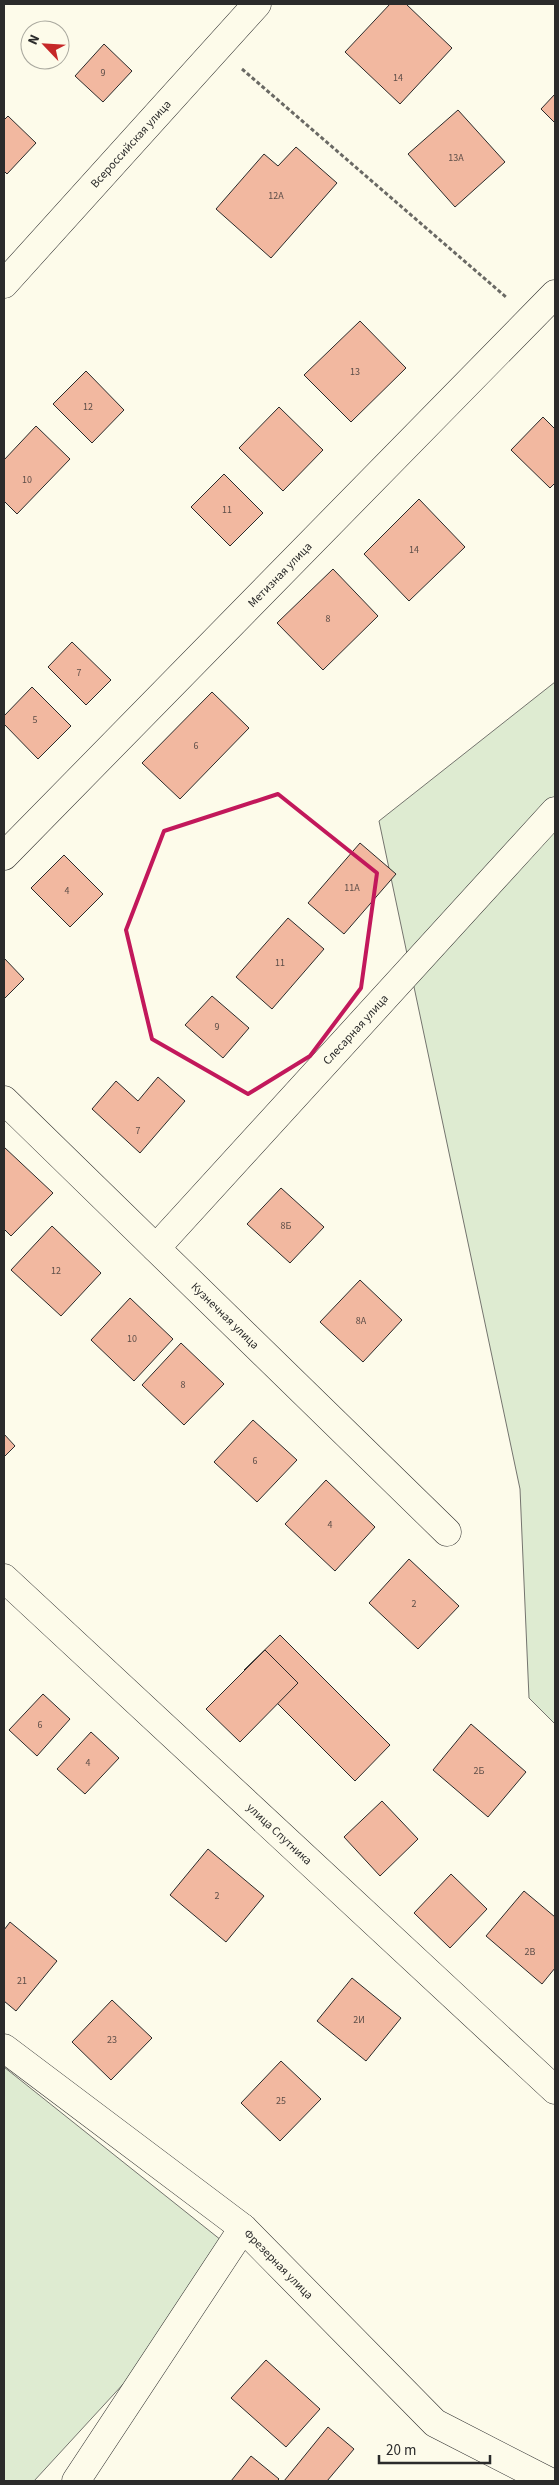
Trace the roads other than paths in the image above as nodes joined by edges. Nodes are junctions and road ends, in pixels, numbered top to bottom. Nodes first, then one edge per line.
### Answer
1 (257, 4) edge
2 (4, 284) edge
3 (555, 294) edge
4 (555, 811) edge
5 (4, 856) edge
6 (4, 1100) edge
7 (156, 1248) junction
8 (447, 1532) dead end
9 (4, 1578) edge
10 (4, 2048) edge
11 (555, 2090) edge
12 (243, 2228) junction
13 (76, 2481) edge
14 (548, 2481) edge

1 - 2 street, Всероссийская улица
3 - 5 street, Метизная улица
4 - 7 street, Слесарная улица
6 - 7 street, Кузнечная улица
7 - 8 street, Кузнечная улица
9 - 11 street, улица Спутника
10 - 12 street, Фрезерная улица
12 - 13 street
12 - 14 street, Фрезерная улица

